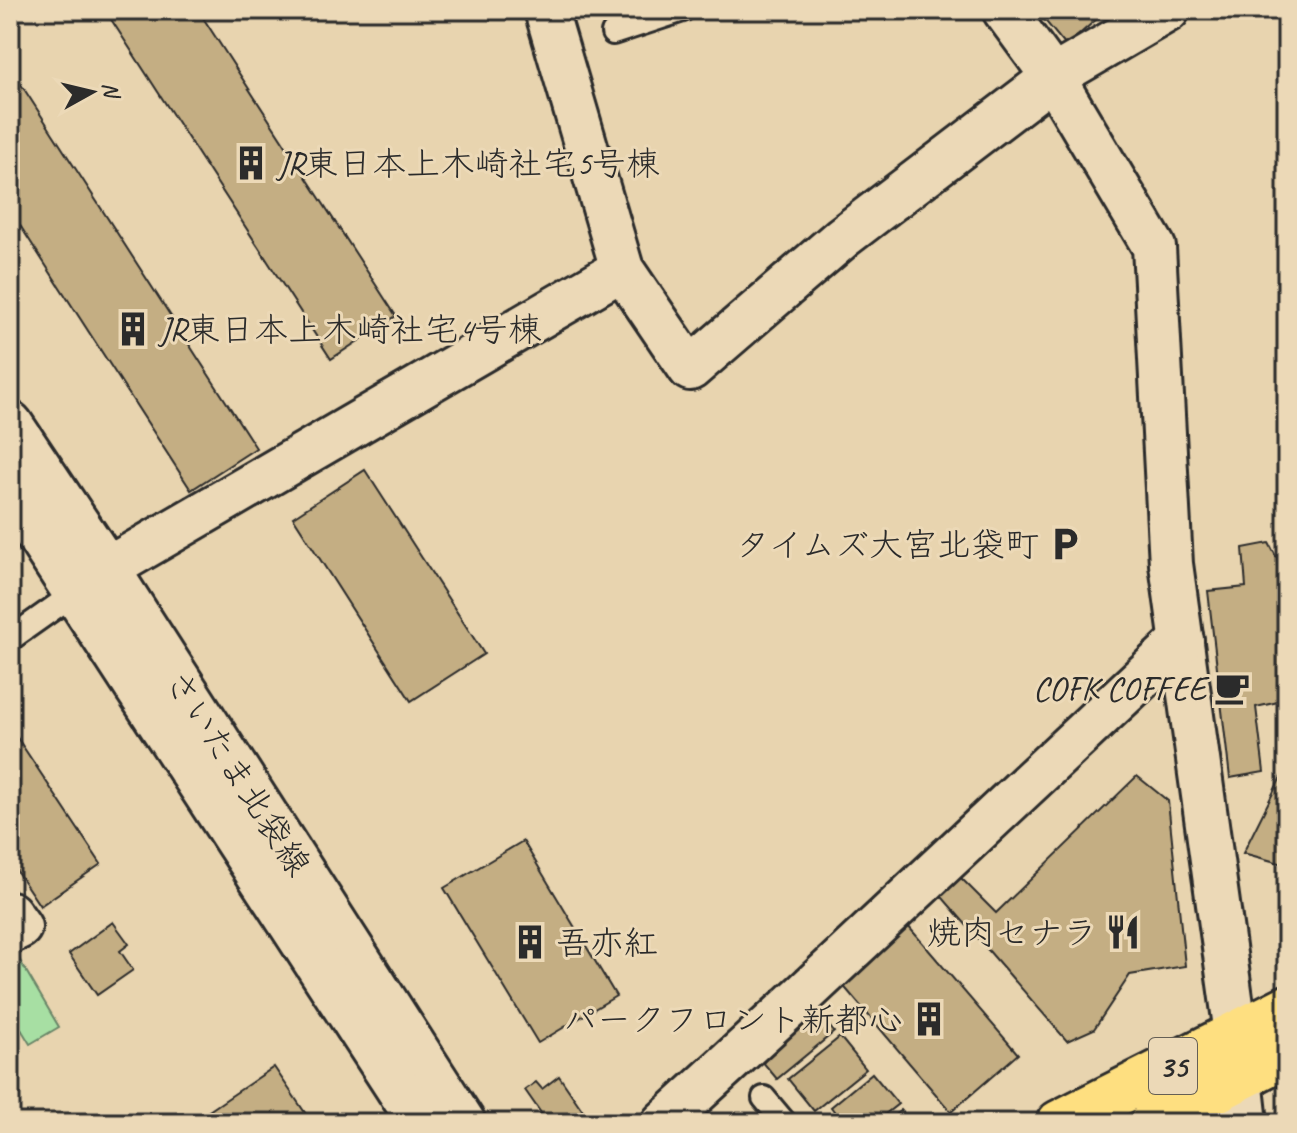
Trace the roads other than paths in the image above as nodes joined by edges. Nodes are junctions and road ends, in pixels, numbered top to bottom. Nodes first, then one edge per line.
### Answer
1 (546, 10) edge
2 (683, 10) edge
3 (1004, 10) edge
4 (1168, 10) edge
5 (613, 33) dead end
6 (1053, 77) junction
7 (622, 269) junction
8 (10, 424) edge
9 (10, 492) edge
10 (91, 581) junction
11 (10, 639) edge
12 (1182, 640) junction
13 (10, 913) edge
14 (10, 932) edge
15 (1287, 1008) edge
16 (1236, 1034) junction
17 (1287, 1054) edge
18 (1241, 1078) junction
19 (764, 1098) dead end
20 (421, 1123) edge
21 (463, 1123) edge
22 (663, 1123) edge
23 (785, 1123) edge
24 (1059, 1123) edge
25 (1152, 1123) edge
26 (1246, 1123) edge

1 - 7 street
2 - 5 lane
3 - 6 street
4 - 6 street
6 - 7 street
6 - 12 street
7 - 10 street
8 - 10 main road, さいたま北袋線
9 - 10 main road, さいたま北袋線
10 - 11 lane
10 - 20 main road, さいたま北袋線
10 - 21 main road, さいたま北袋線
12 - 16 street
12 - 22 street
13 - 14 street
15 - 16 main road, 35
16 - 18 street
16 - 24 main road, 35
17 - 18 main road, 35
18 - 25 main road, 35
18 - 26 street
19 - 23 lane

